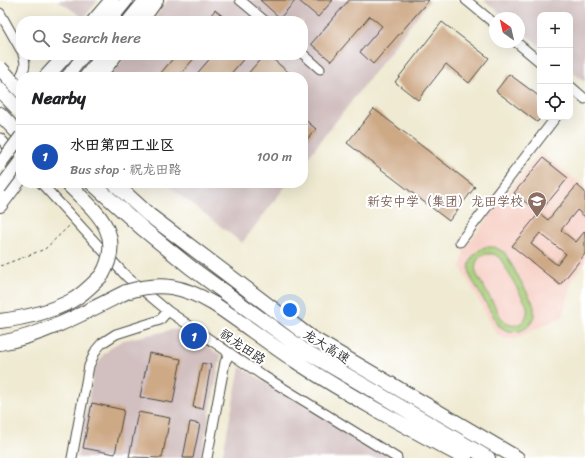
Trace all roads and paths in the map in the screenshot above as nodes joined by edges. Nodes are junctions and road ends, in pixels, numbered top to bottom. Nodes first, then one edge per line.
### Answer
1 (112, 0) edge
2 (127, 0) edge
3 (145, 0) edge
4 (156, 0) edge
5 (240, 0) edge
6 (466, 0) edge
7 (0, 13) edge
8 (98, 16) edge
9 (114, 16) edge
10 (132, 16) edge
11 (145, 16) edge
12 (259, 16) edge
13 (489, 19) edge
14 (16, 41) edge
15 (523, 48) edge
16 (308, 58) edge
17 (26, 60) edge
18 (61, 60) edge
19 (80, 60) edge
20 (105, 60) edge
21 (107, 60) edge
22 (537, 60) edge
23 (0, 68) edge
24 (320, 69) dead end
25 (24, 72) edge
26 (51, 72) edge
27 (71, 72) edge
28 (91, 72) edge
29 (101, 72) edge
30 (16, 82) edge
31 (573, 89) edge
32 (0, 90) edge
33 (16, 97) edge
34 (585, 99) edge
35 (0, 104) edge
36 (16, 107) edge
37 (0, 114) edge
38 (554, 120) edge
39 (16, 131) edge
40 (0, 138) edge
41 (16, 143) edge
42 (16, 156) edge
43 (0, 164) edge
44 (16, 167) edge
45 (16, 183) edge
46 (0, 188) edge
47 (45, 188) edge
48 (72, 188) edge
49 (98, 188) edge
50 (119, 188) edge
51 (0, 204) edge
52 (75, 221) junction
53 (460, 242) dead end
54 (0, 266) edge
55 (97, 306) junction
56 (168, 311) junction
57 (0, 312) edge
58 (44, 312) junction
59 (0, 321) edge
60 (0, 330) edge
61 (0, 343) edge
62 (230, 353) junction
63 (72, 458) edge
64 (207, 458) edge
65 (397, 458) edge
66 (465, 458) edge
67 (488, 458) edge
68 (517, 458) edge

1 - 8 highway
2 - 9 main road
3 - 10 main road
4 - 11 highway
5 - 12 street
6 - 13 street
7 - 14 street
15 - 22 street
16 - 24 street
17 - 25 street
18 - 26 highway
19 - 27 main road
20 - 28 main road
21 - 29 highway
23 - 30 highway, bridge
31 - 34 street
32 - 36 highway, bridge
33 - 35 highway
37 - 39 highway
38 - 53 street
40 - 42 street
41 - 43 main road, bridge
44 - 46 main road, bridge
45 - 51 highway
47 - 52 street, 祝龙田路
48 - 58 highway, bridge
49 - 67 highway, 龙大高速
50 - 68 highway, 龙大高速
52 - 54 path
52 - 56 street, 祝龙田路
55 - 60 highway
55 - 61 highway
55 - 66 highway, bridge
56 - 62 street, 祝龙田路
56 - 63 street
57 - 58 highway
58 - 59 highway
62 - 64 street
62 - 65 street, 祝龙田路

